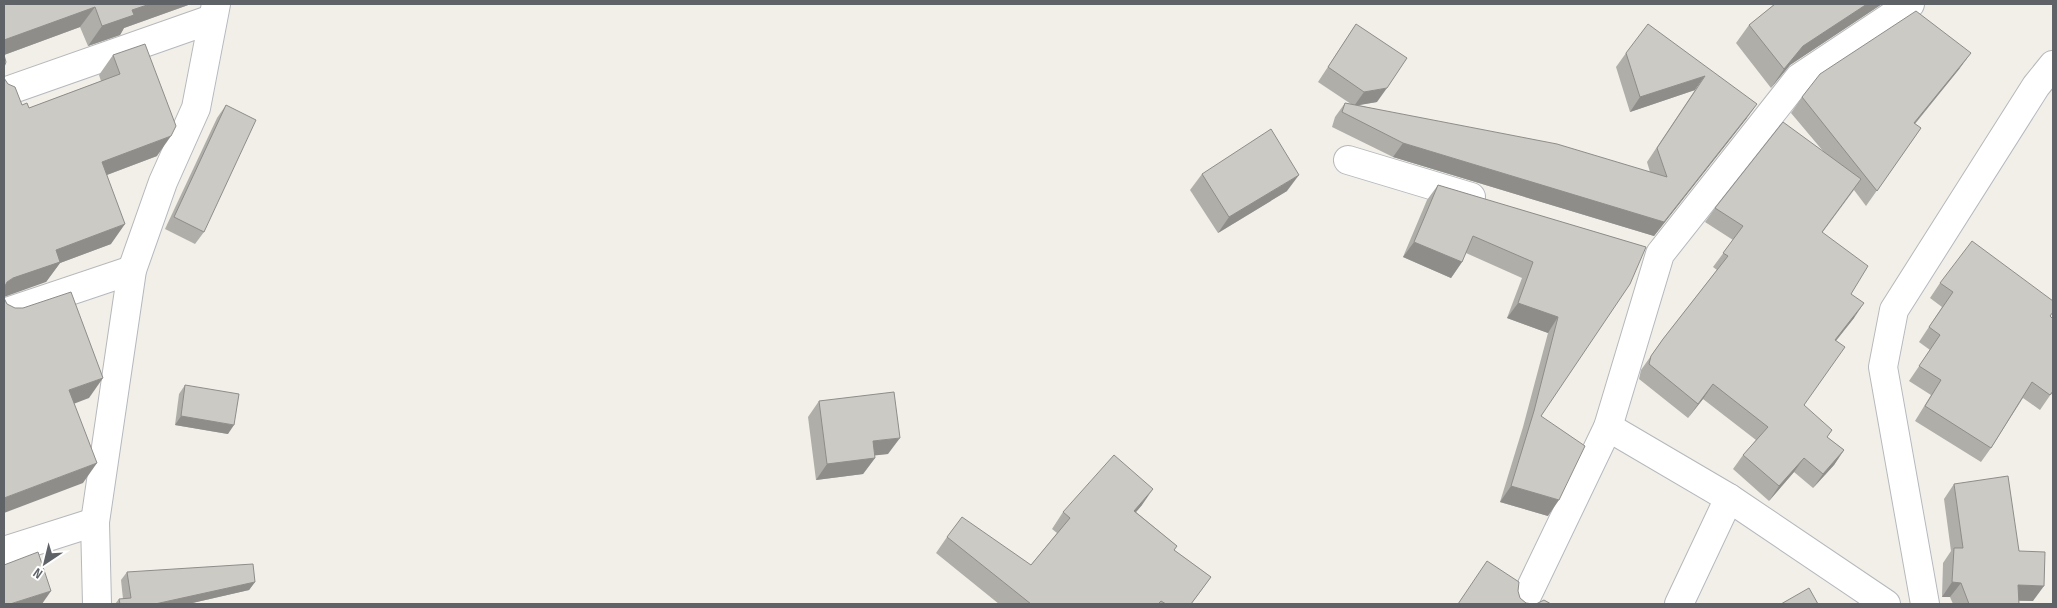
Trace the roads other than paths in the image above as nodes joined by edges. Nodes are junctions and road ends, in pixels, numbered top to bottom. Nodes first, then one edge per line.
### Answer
1 (1910, 4) edge
2 (214, 12) edge
3 (2053, 64) edge
4 (4, 92) edge
5 (1348, 160) dead end
6 (1490, 203) edge
7 (1632, 246) edge
8 (1660, 254) junction
9 (132, 270) junction
10 (4, 313) edge
11 (1608, 427) junction
12 (1729, 498) junction
13 (95, 522) junction
14 (4, 551) edge
15 (97, 604) edge
16 (1522, 604) edge
17 (1679, 604) edge
18 (1886, 604) edge
19 (1925, 604) edge

1 - 8 street
2 - 4 street
2 - 9 street
3 - 19 street
5 - 6 street
7 - 8 street
8 - 11 street
9 - 10 street
9 - 13 street
11 - 12 street
11 - 16 street
12 - 17 street
12 - 18 street
13 - 14 street
13 - 15 street

